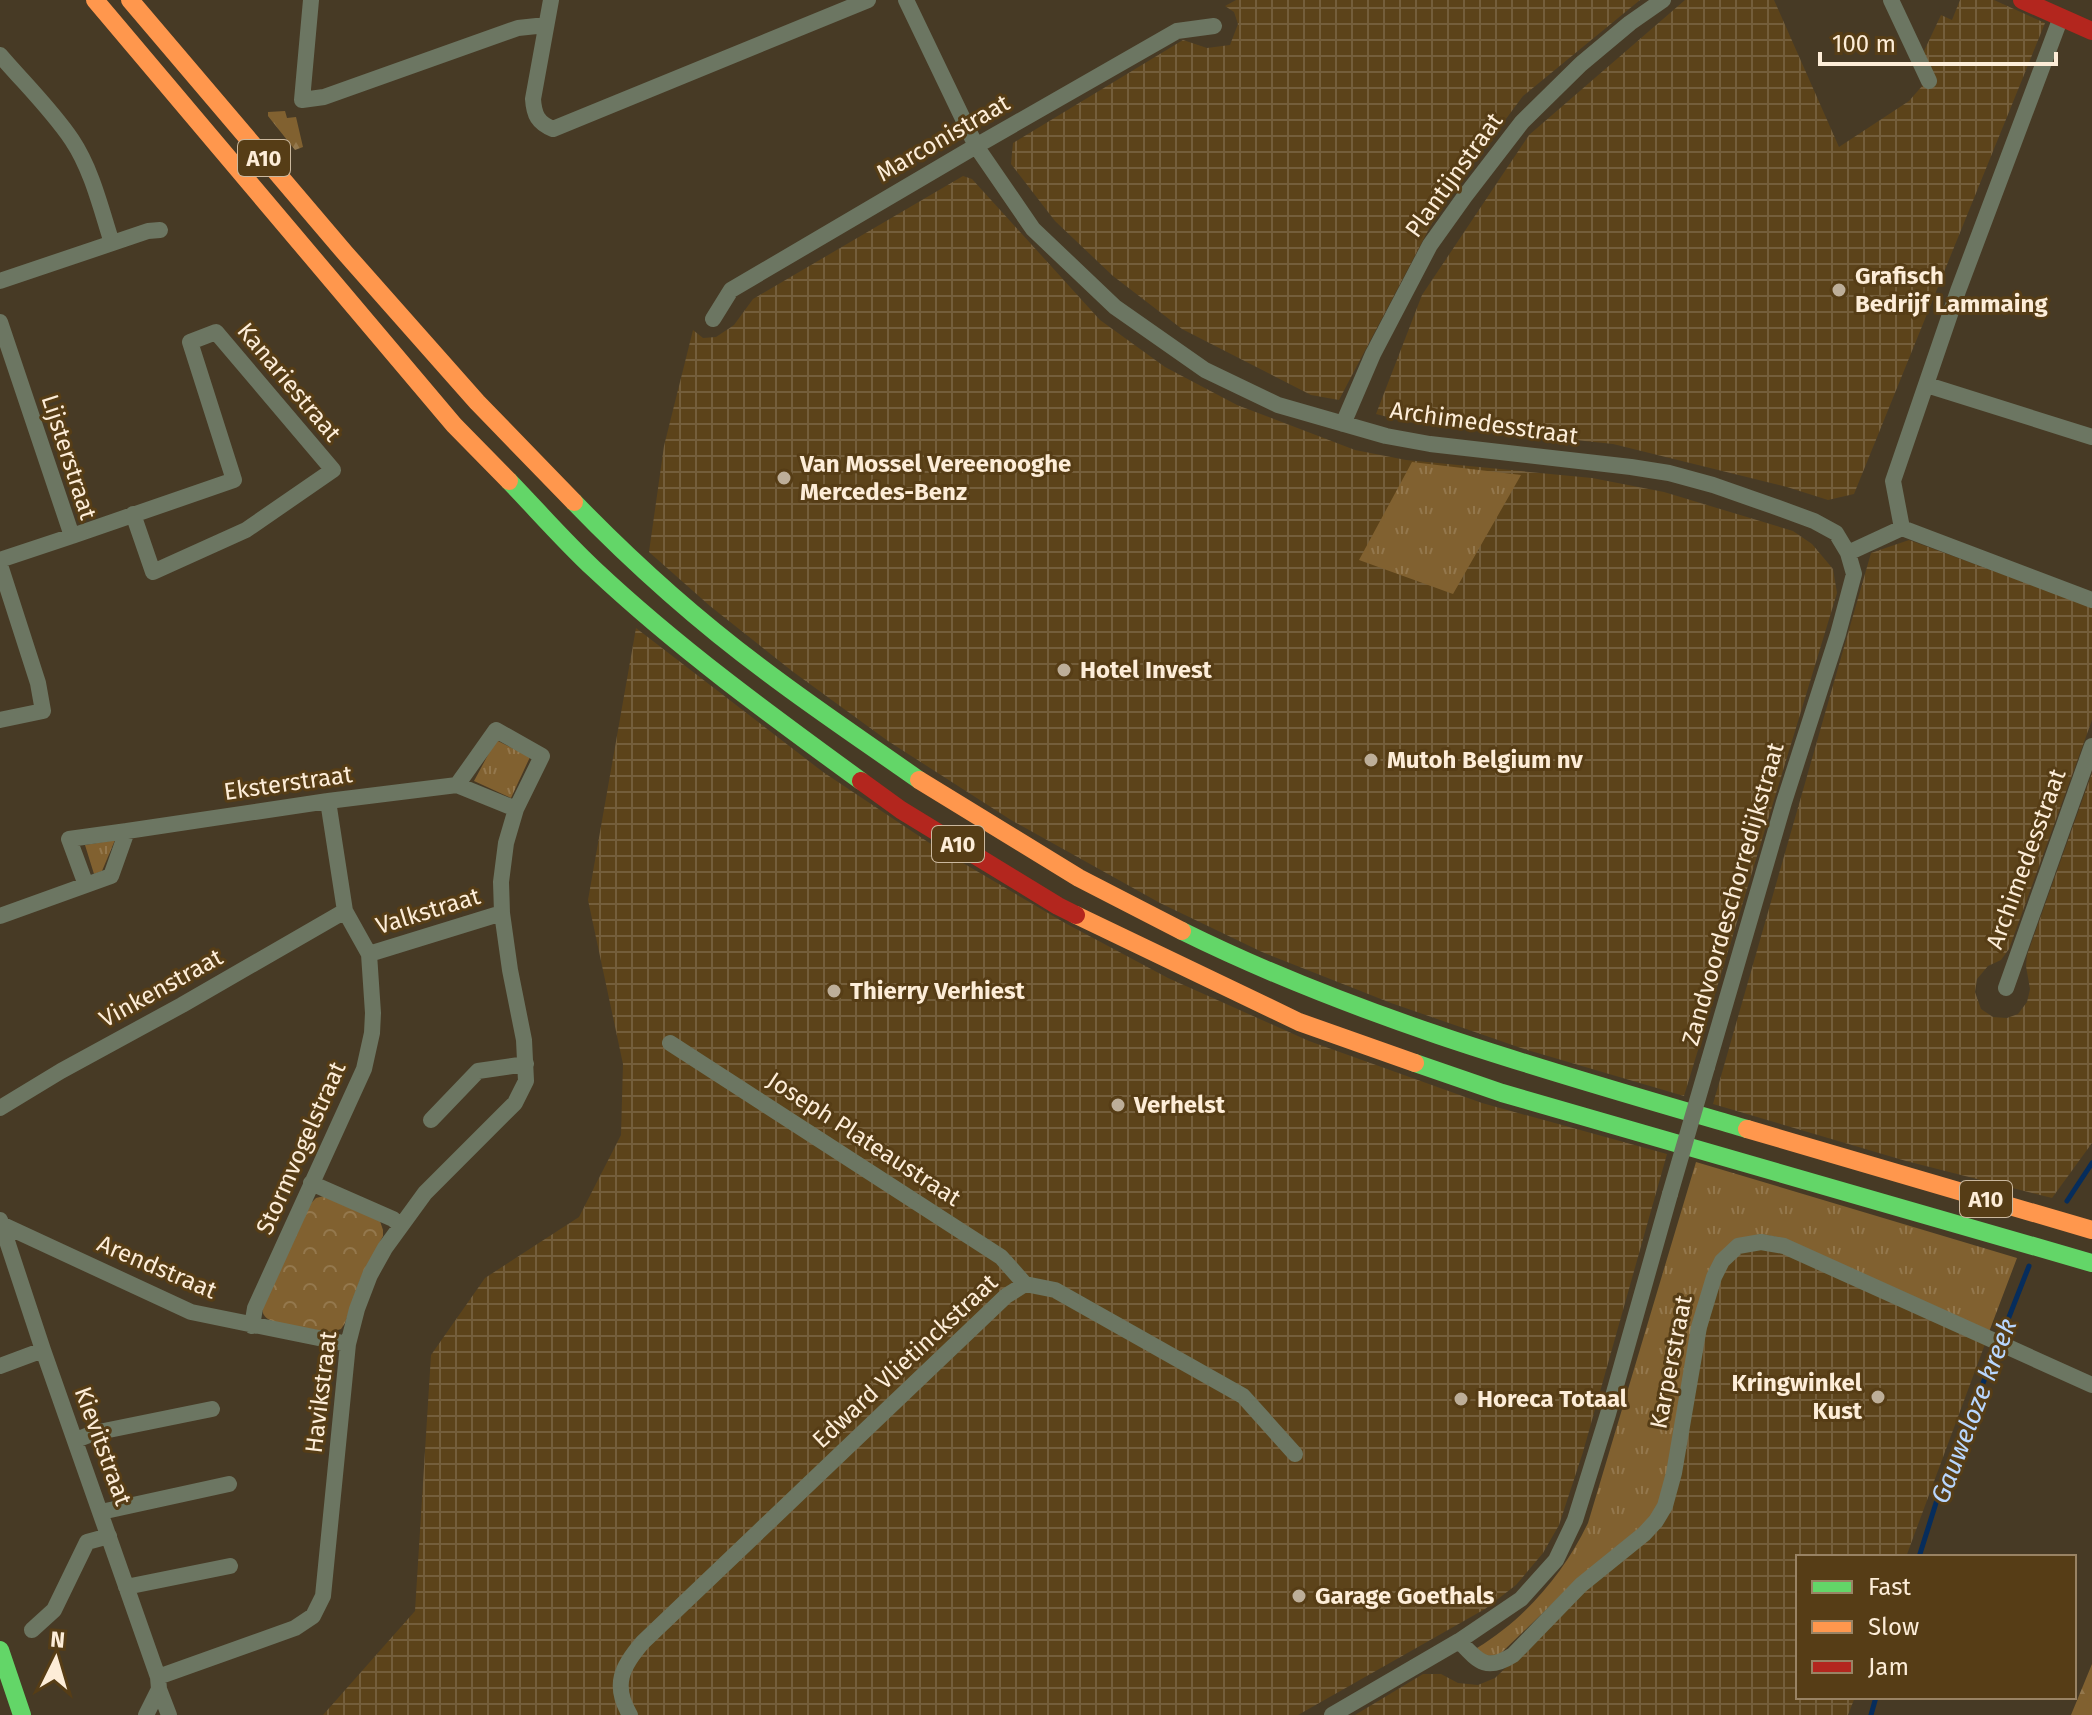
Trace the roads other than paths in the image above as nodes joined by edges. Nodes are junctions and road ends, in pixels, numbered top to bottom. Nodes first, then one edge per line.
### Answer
1 (95, 0) edge
2 (130, 0) edge
3 (311, 0) edge
4 (551, 0) edge
5 (868, 0) edge
6 (906, 0) edge
7 (1663, 0) edge
8 (1891, 0) edge
9 (2022, 0) edge
10 (2061, 17) junction
11 (546, 25) junction
12 (1214, 26) dead end
13 (2092, 31) edge
14 (0, 55) edge
15 (1929, 81) dead end
16 (976, 146) junction
17 (160, 230) dead end
18 (112, 243) junction
19 (0, 281) edge
20 (713, 319) dead end
21 (0, 322) edge
22 (1927, 385) junction
23 (1343, 424) junction
24 (2092, 437) edge
25 (133, 514) junction
26 (1902, 528) junction
27 (72, 536) junction
28 (1848, 553) junction
29 (0, 562) edge
30 (2092, 600) edge
31 (0, 720) edge
32 (2092, 746) edge
33 (457, 785) junction
34 (328, 801) junction
35 (516, 809) junction
36 (127, 831) junction
37 (86, 885) junction
38 (345, 911) junction
39 (502, 913) junction
40 (0, 916) edge
41 (369, 954) junction
42 (2006, 988) dead end
43 (670, 1043) dead end
44 (526, 1064) junction
45 (0, 1108) edge
46 (431, 1120) dead end
47 (311, 1183) junction
48 (1, 1222) edge
49 (400, 1225) junction
50 (2092, 1230) edge
51 (2092, 1263) edge
52 (1025, 1284) junction
53 (252, 1326) junction
54 (348, 1344) junction
55 (43, 1350) junction
56 (0, 1366) edge
57 (2092, 1385) edge
58 (212, 1409) dead end
59 (76, 1440) junction
60 (1295, 1454) dead end
61 (229, 1484) dead end
62 (101, 1512) junction
63 (109, 1536) junction
64 (230, 1566) dead end
65 (126, 1587) junction
66 (32, 1630) dead end
67 (1459, 1641) junction
68 (0, 1650) edge
69 (159, 1683) junction
70 (22, 1715) edge
71 (146, 1715) edge
72 (169, 1715) edge
73 (630, 1715) edge
74 (1332, 1715) edge

1 - 51 main road, A10
2 - 50 main road, A10
3 - 11 street
4 - 11 street
5 - 11 street
6 - 16 street, Archimedesstraat
7 - 23 street, Plantijnstraat
8 - 15 street
9 - 10 main road
10 - 13 main road
10 - 22 street
12 - 16 street, Marconistraat
14 - 18 street
16 - 20 street, Marconistraat
16 - 23 street, Archimedesstraat
17 - 18 street
18 - 19 street
21 - 27 street, Lijsterstraat
22 - 24 street
22 - 26 street
23 - 28 street, Archimedesstraat
25 - 25 street, Kanariestraat
25 - 27 street, Kanariestraat
26 - 28 street
26 - 30 street
27 - 29 street, Lijsterstraat
28 - 67 street, Zandvoordeschorredijkstraat, bridge
29 - 31 street, Lijsterstraat
32 - 42 street, Archimedesstraat
33 - 34 street, Eksterstraat
33 - 35 street, Eksterstraat
33 - 35 street
34 - 36 street, Eksterstraat
34 - 38 street, Stormvogelstraat
35 - 39 street, Havikstraat
36 - 37 street
36 - 37 street, Eksterstraat
37 - 40 street
38 - 41 street, Stormvogelstraat
38 - 45 street, Vinkenstraat
39 - 41 street, Valkstraat
39 - 44 street, Havikstraat
41 - 47 street, Stormvogelstraat
43 - 52 street, Joseph Plateaustraat
44 - 46 street
44 - 49 street, Havikstraat
47 - 49 street
47 - 53 street, Stormvogelstraat
48 - 53 street, Arendstraat
48 - 55 street, Kievitstraat
49 - 54 street, Havikstraat
52 - 60 street, Edward Vlietinckstraat
52 - 73 street, Edward Vlietinckstraat
53 - 54 street, Arendstraat
54 - 69 street, Havikstraat
55 - 56 street
55 - 59 street, Kievitstraat
57 - 67 street, Karperstraat
58 - 59 street
59 - 62 street, Kievitstraat
61 - 62 street
62 - 63 street, Kievitstraat
63 - 65 street, Kievitstraat
63 - 66 street
64 - 65 street
65 - 69 street, Kievitstraat
67 - 74 street, Zandvoordeschorredijkstraat
68 - 70 main road
69 - 71 street
69 - 72 street, Kievitstraat

